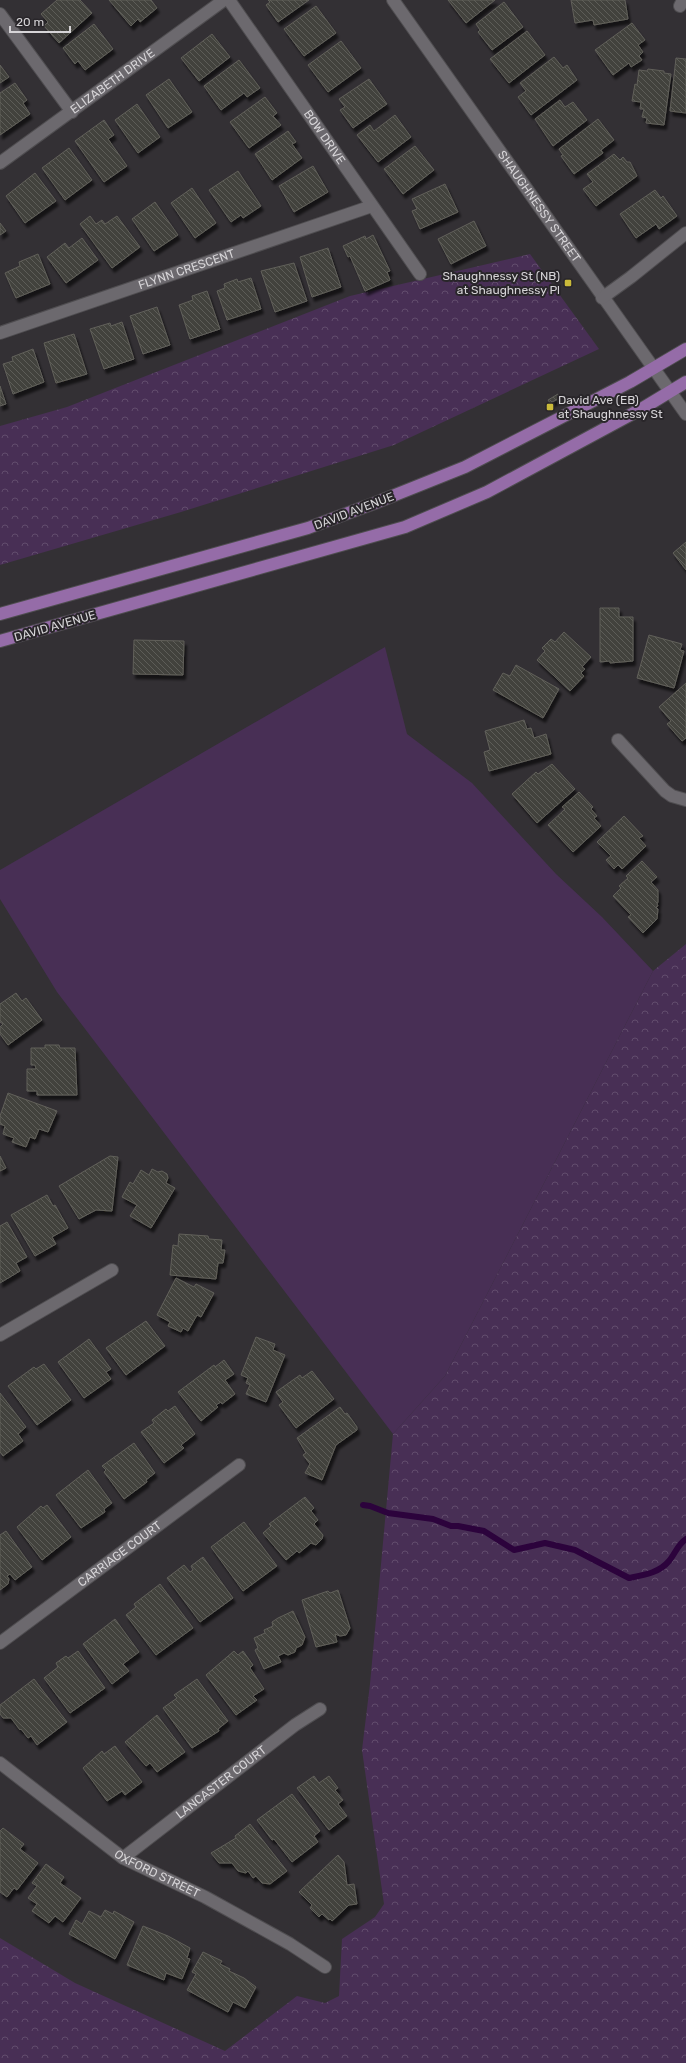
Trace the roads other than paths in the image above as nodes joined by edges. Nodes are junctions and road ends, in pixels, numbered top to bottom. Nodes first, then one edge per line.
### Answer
1 (224, 0) edge
2 (229, 0) edge
3 (392, 0) edge
4 (0, 14) edge
5 (72, 112) junction
6 (0, 163) edge
7 (372, 206) junction
8 (686, 233) edge
9 (420, 274) dead end
10 (602, 298) junction
11 (0, 333) edge
12 (686, 349) edge
13 (654, 369) junction
14 (686, 382) edge
15 (670, 392) junction
16 (686, 414) edge
17 (0, 614) edge
18 (0, 641) edge
19 (618, 740) dead end
20 (686, 800) edge
21 (112, 1270) dead end
22 (0, 1335) edge
23 (239, 1465) dead end
24 (0, 1643) edge
25 (320, 1709) dead end
26 (0, 1763) edge
27 (123, 1858) junction
28 (325, 1967) dead end

1 - 5 street, ELIZABETH DRIVE
2 - 7 street, BOW DRIVE
3 - 10 street, SHAUGHNESSY STREET
4 - 5 street
5 - 6 street, ELIZABETH DRIVE
7 - 9 street, BOW DRIVE
7 - 11 street, FLYNN CRESCENT
8 - 10 street
10 - 13 street, SHAUGHNESSY STREET
12 - 13 main road, DAVID AVENUE
13 - 15 street, SHAUGHNESSY STREET
13 - 17 main road, DAVID AVENUE
14 - 15 main road, DAVID AVENUE
15 - 16 street, SHAUGHNESSY STREET
15 - 18 main road, DAVID AVENUE
19 - 20 street
21 - 22 street
23 - 24 street, CARRIAGE COURT
25 - 27 street, LANCASTER COURT
26 - 27 street, OXFORD STREET
27 - 28 street, OXFORD STREET

